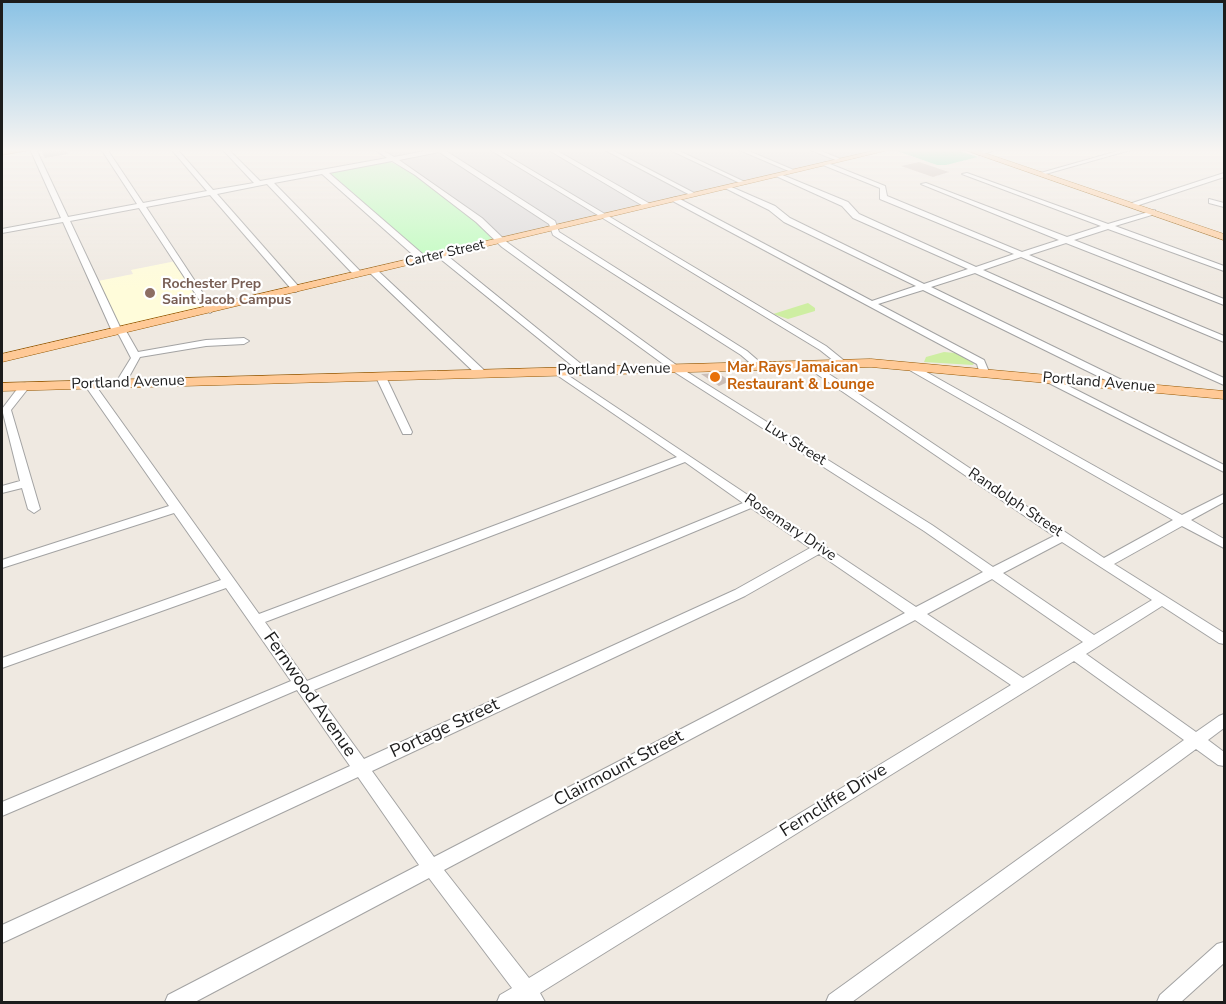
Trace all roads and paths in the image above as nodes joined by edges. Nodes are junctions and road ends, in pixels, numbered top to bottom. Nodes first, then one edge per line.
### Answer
1 (53, 196) edge
2 (136, 196) edge
3 (186, 196) edge
4 (216, 196) edge
5 (282, 196) edge
6 (351, 196) edge
7 (447, 196) edge
8 (512, 196) edge
9 (568, 196) edge
10 (632, 196) edge
11 (690, 196) edge
12 (746, 196) edge
13 (825, 196) edge
14 (883, 196) edge
15 (954, 196) edge
16 (1026, 196) edge
17 (1103, 196) edge
18 (1159, 196) edge
19 (673, 200) junction
20 (1212, 201) dead end
21 (142, 204) junction
22 (648, 205) junction
23 (1130, 205) junction
24 (1224, 205) edge
25 (1152, 212) junction
26 (602, 217) junction
27 (64, 219) junction
28 (1109, 226) junction
29 (554, 228) junction
30 (2, 231) edge
31 (1224, 237) edge
32 (1066, 240) junction
33 (500, 241) junction
34 (441, 255) junction
35 (1021, 255) junction
36 (423, 259) junction
37 (1224, 268) edge
38 (975, 269) junction
39 (373, 271) junction
40 (358, 274) junction
41 (922, 287) junction
42 (296, 289) junction
43 (1224, 302) edge
44 (870, 304) junction
45 (210, 309) junction
46 (119, 331) junction
47 (1224, 339) edge
48 (244, 340) dead end
49 (135, 354) junction
50 (2, 358) edge
51 (842, 363) junction
52 (808, 364) junction
53 (759, 366) junction
54 (909, 366) junction
55 (676, 369) junction
56 (584, 370) junction
57 (557, 371) junction
58 (984, 372) junction
59 (482, 374) junction
60 (381, 376) junction
61 (1047, 378) junction
62 (1224, 382) edge
63 (89, 384) junction
64 (120, 384) junction
65 (25, 386) junction
66 (1126, 386) junction
67 (2, 387) edge
68 (1224, 395) edge
69 (407, 432) dead end
70 (686, 458) junction
71 (1224, 469) edge
72 (26, 483) junction
73 (2, 490) edge
74 (1224, 497) edge
75 (753, 503) junction
76 (177, 508) junction
77 (34, 509) dead end
78 (1182, 520) junction
79 (1063, 536) junction
80 (1224, 544) edge
81 (820, 548) junction
82 (2, 564) edge
83 (1104, 564) junction
84 (993, 573) junction
85 (230, 582) junction
86 (1162, 600) junction
87 (915, 613) junction
88 (256, 620) junction
89 (1224, 639) edge
90 (1093, 642) junction
91 (1074, 653) junction
92 (2, 663) edge
93 (302, 685) junction
94 (1022, 685) junction
95 (1224, 720) edge
96 (1197, 740) junction
97 (1224, 760) edge
98 (360, 767) junction
99 (2, 808) edge
100 (431, 867) junction
101 (2, 934) edge
102 (1224, 951) edge
103 (530, 997) edge
104 (175, 1002) edge
105 (507, 1002) edge
106 (836, 1002) edge
107 (1167, 1002) edge

1 - 27 street
2 - 21 street
3 - 21 street
4 - 42 street
5 - 40 street
6 - 36 street
7 - 33 street, Lux Street
8 - 29 street
9 - 26 street
10 - 22 street
11 - 19 main road, Carter Street
12 - 41 street
13 - 38 street
14 - 35 street
15 - 32 street
16 - 28 street
17 - 23 main road
18 - 23 street
19 - 22 main road, Carter Street
19 - 44 street
20 - 24 street
21 - 27 street
21 - 45 street
22 - 26 main road, Carter Street
23 - 25 main road
25 - 28 street
25 - 31 main road
26 - 29 main road, Carter Street
26 - 51 street
27 - 30 street
27 - 46 street
28 - 32 street
28 - 37 street
29 - 33 main road, Carter Street
29 - 53 street
32 - 35 street
32 - 43 street
33 - 34 main road, Carter Street
33 - 55 street, Lux Street
34 - 36 main road, Carter Street
34 - 56 street
35 - 38 street
35 - 47 street
36 - 39 main road, Carter Street
38 - 41 street
38 - 62 street
39 - 40 main road, Carter Street
39 - 59 street
40 - 42 main road, Carter Street
41 - 44 street
41 - 66 street
42 - 45 main road, Carter Street
44 - 58 street
45 - 46 main road, Carter Street
46 - 49 street
46 - 50 main road, Carter Street
48 - 49 street
49 - 64 street
51 - 52 main road, Portland Avenue
51 - 54 main road, Portland Avenue
52 - 53 main road, Portland Avenue
52 - 79 street, Randolph Street
53 - 55 main road, Portland Avenue
54 - 58 main road, Portland Avenue
54 - 78 street
55 - 56 main road, Portland Avenue
55 - 84 street, Lux Street
56 - 57 main road, Portland Avenue
57 - 59 main road, Portland Avenue
57 - 70 street, Rosemary Drive
58 - 61 main road, Portland Avenue
59 - 60 main road, Portland Avenue
60 - 64 main road, Portland Avenue
60 - 69 street
61 - 66 main road, Portland Avenue
61 - 71 street
63 - 64 main road, Portland Avenue
63 - 65 main road, Portland Avenue
63 - 76 street, Fernwood Avenue
65 - 67 main road, Portland Avenue
65 - 72 street
66 - 68 main road, Portland Avenue
70 - 75 street, Rosemary Drive
70 - 88 street
72 - 73 street
72 - 77 street
74 - 78 street
75 - 81 street, Rosemary Drive
75 - 93 street
76 - 82 street
76 - 85 street, Fernwood Avenue
78 - 80 street
78 - 83 street
79 - 83 street, Randolph Street
79 - 84 street, Clairmount Street
81 - 87 street, Rosemary Drive
81 - 98 street, Portage Street
83 - 86 street, Randolph Street
84 - 87 street, Clairmount Street
84 - 90 street, Lux Street
85 - 88 street, Fernwood Avenue
85 - 92 street
86 - 89 street, Randolph Street
86 - 90 street, Ferncliffe Drive
87 - 94 street, Rosemary Drive
87 - 100 street, Clairmount Street
88 - 93 street, Fernwood Avenue
90 - 91 street, Ferncliffe Drive
91 - 94 street, Ferncliffe Drive
91 - 96 street
93 - 98 street, Fernwood Avenue
93 - 99 street
94 - 103 street, Ferncliffe Drive
95 - 96 street
96 - 97 street
96 - 106 street
98 - 100 street, Fernwood Avenue
98 - 101 street, Portage Street
100 - 103 street, Fernwood Avenue
100 - 104 street, Clairmount Street
102 - 107 street
103 - 105 street, Ferncliffe Drive

